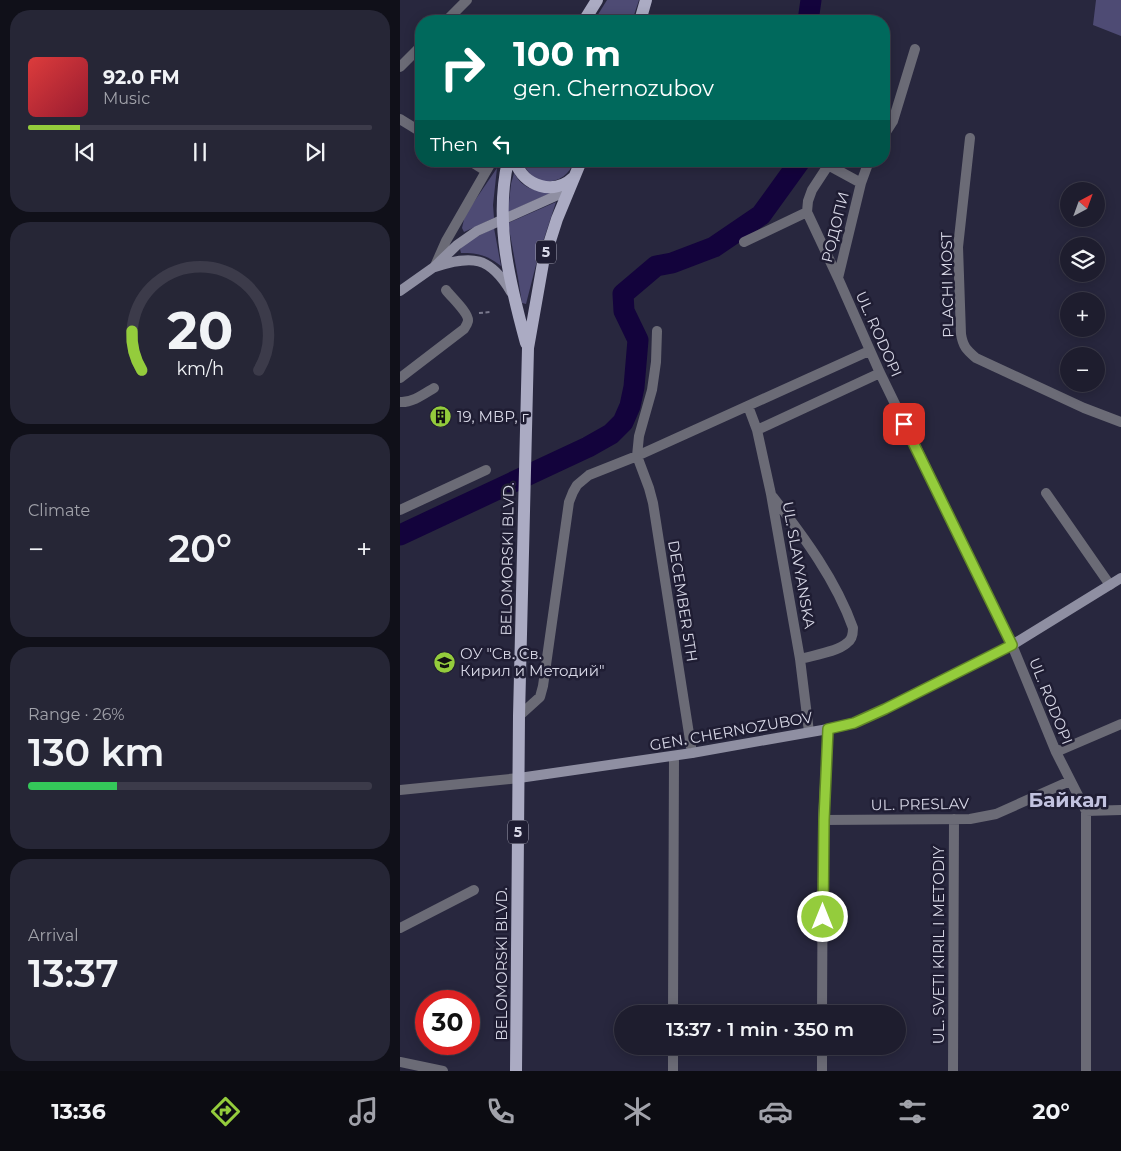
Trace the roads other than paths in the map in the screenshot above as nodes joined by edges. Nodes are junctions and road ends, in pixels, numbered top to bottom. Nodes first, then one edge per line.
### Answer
1 (467, 0) edge
2 (597, 0) edge
3 (646, 0) edge
4 (452, 15) edge
5 (588, 15) edge
6 (642, 15) edge
7 (915, 49) dead end
8 (415, 52) edge
9 (400, 67) edge
10 (890, 117) edge
11 (401, 122) edge
12 (415, 129) edge
13 (970, 138) dead end
14 (480, 167) edge
15 (488, 167) edge
16 (507, 167) edge
17 (518, 167) edge
18 (578, 167) edge
19 (579, 167) edge
20 (826, 167) edge
21 (835, 167) edge
22 (868, 167) edge
23 (486, 171) junction
24 (861, 183) junction
25 (569, 190) junction
26 (807, 212) junction
27 (502, 219) junction
28 (744, 242) dead end
29 (434, 267) junction
30 (838, 278) junction
31 (446, 290) dead end
32 (400, 291) edge
33 (514, 299) junction
34 (657, 331) dead end
35 (528, 348) junction
36 (869, 351) junction
37 (880, 373) junction
38 (400, 378) edge
39 (434, 388) dead end
40 (400, 402) edge
41 (748, 406) junction
42 (1121, 422) edge
43 (757, 430) junction
44 (638, 456) junction
45 (486, 470) dead end
46 (1046, 493) dead end
47 (770, 494) junction
48 (400, 510) edge
49 (1121, 578) edge
50 (1110, 585) junction
51 (1012, 645) junction
52 (800, 659) junction
53 (519, 716) junction
54 (1121, 724) edge
55 (828, 729) junction
56 (809, 732) junction
57 (1056, 752) junction
58 (692, 754) junction
59 (674, 756) junction
60 (519, 778) junction
61 (1070, 781) junction
62 (400, 790) edge
63 (1086, 810) junction
64 (1121, 810) edge
65 (954, 819) junction
66 (824, 820) junction
67 (474, 890) dead end
68 (400, 928) edge
69 (673, 1005) edge
70 (822, 1005) edge
71 (673, 1055) edge
72 (822, 1055) edge
73 (400, 1062) edge
74 (443, 1071) edge
75 (516, 1071) edge
76 (673, 1071) edge
77 (822, 1071) edge
78 (953, 1071) edge
79 (1086, 1071) edge

1 - 4 street
2 - 5 main road
3 - 6 main road
7 - 10 street
8 - 9 street
11 - 12 street
13 - 42 street, PLACHI MOST
14 - 23 street
15 - 23 street
16 - 27 main road, BELOMORSKI BLVD. / 5
17 - 18 main road
19 - 25 main road, BELOMORSKI BLVD. / 5
20 - 26 street, РОДОПИ
21 - 24 street, РОДОПИ
22 - 24 street, РОДОПИ
23 - 29 street
24 - 30 street, РОДОПИ
25 - 27 street
25 - 35 main road, BELOMORSKI BLVD. / 5
26 - 28 street
26 - 30 street, UL. RODOPI
27 - 29 street
27 - 33 main road, BELOMORSKI BLVD. / 5
29 - 32 street
29 - 33 street
30 - 36 street, UL. RODOPI
31 - 38 street
33 - 35 main road, BELOMORSKI BLVD. / 5
34 - 44 street
35 - 53 main road, BELOMORSKI BLVD. / 5
36 - 37 street, UL. RODOPI
36 - 41 street
37 - 43 street
37 - 51 street, UL. RODOPI
39 - 40 street
41 - 43 street, UL. SLAVYANSKA
41 - 44 street
43 - 47 street, UL. SLAVYANSKA
44 - 53 street
44 - 58 street, DECEMBER 5TH
45 - 48 street
46 - 50 street
47 - 52 street, UL. SLAVYANSKA
47 - 52 street
49 - 50 street, GEN. CHERNOZUBOV
50 - 51 street, GEN. CHERNOZUBOV
51 - 55 street, GEN. CHERNOZUBOV
51 - 57 street, UL. RODOPI
52 - 56 street, UL. SLAVYANSKA
53 - 60 main road, BELOMORSKI BLVD. / 5
54 - 57 street
55 - 56 street, GEN. CHERNOZUBOV
55 - 66 street
56 - 58 street, GEN. CHERNOZUBOV
57 - 61 street, UL. RODOPI
58 - 59 street, GEN. CHERNOZUBOV
59 - 60 street, GEN. CHERNOZUBOV
59 - 69 street
60 - 62 street
60 - 75 main road, BELOMORSKI BLVD. / 5
61 - 63 street, UL. RODOPI
61 - 65 street, UL. PRESLAV
63 - 64 street
63 - 79 street, UL. RODOPI
65 - 66 street, UL. PRESLAV
65 - 78 street, UL. SVETI KIRIL I METODIY
66 - 70 street
67 - 68 street
71 - 76 street
72 - 77 street
73 - 74 street

